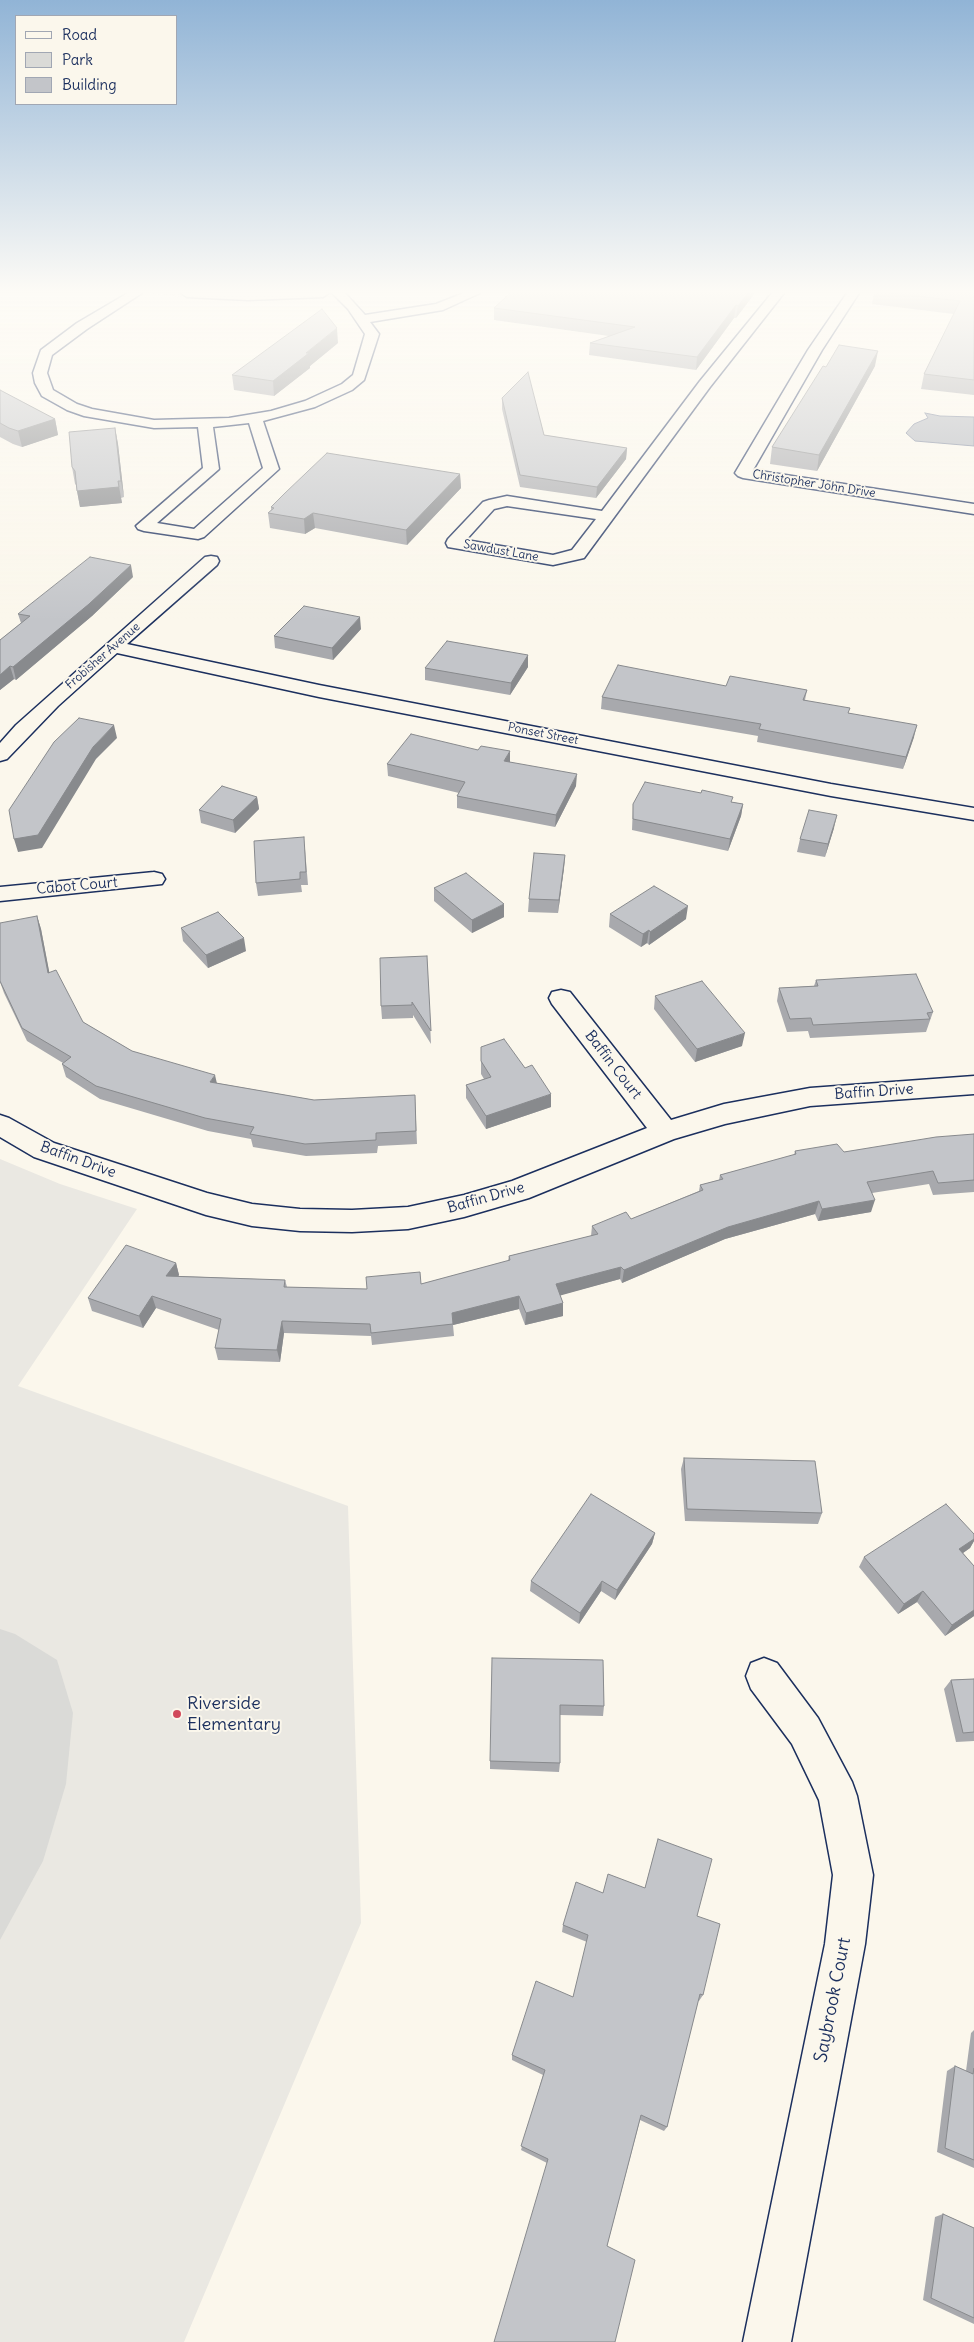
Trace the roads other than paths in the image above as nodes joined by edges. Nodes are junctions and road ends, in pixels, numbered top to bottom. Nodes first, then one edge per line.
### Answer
1 (63, 402) edge
2 (314, 402) edge
3 (693, 402) edge
4 (784, 402) edge
5 (255, 418) junction
6 (205, 424) junction
7 (974, 509) edge
8 (605, 516) junction
9 (211, 561) dead end
10 (114, 647) junction
11 (0, 756) edge
12 (974, 814) edge
13 (154, 879) dead end
14 (0, 894) edge
15 (561, 998) dead end
16 (974, 1085) edge
17 (0, 1125) edge
18 (665, 1132) junction
19 (764, 1676) dead end
20 (766, 2342) edge

1 - 6 street
2 - 5 street
3 - 8 street, Sawdust Lane
4 - 7 street, Christopher John Drive
5 - 6 street
5 - 6 street
8 - 8 street, Sawdust Lane
9 - 10 street, Frobisher Avenue
10 - 11 street, Frobisher Avenue
10 - 12 street, Ponset Street
13 - 14 street, Cabot Court
15 - 18 street, Baffin Court
16 - 18 street, Baffin Drive
17 - 18 street, Baffin Drive
19 - 20 street, Saybrook Court

